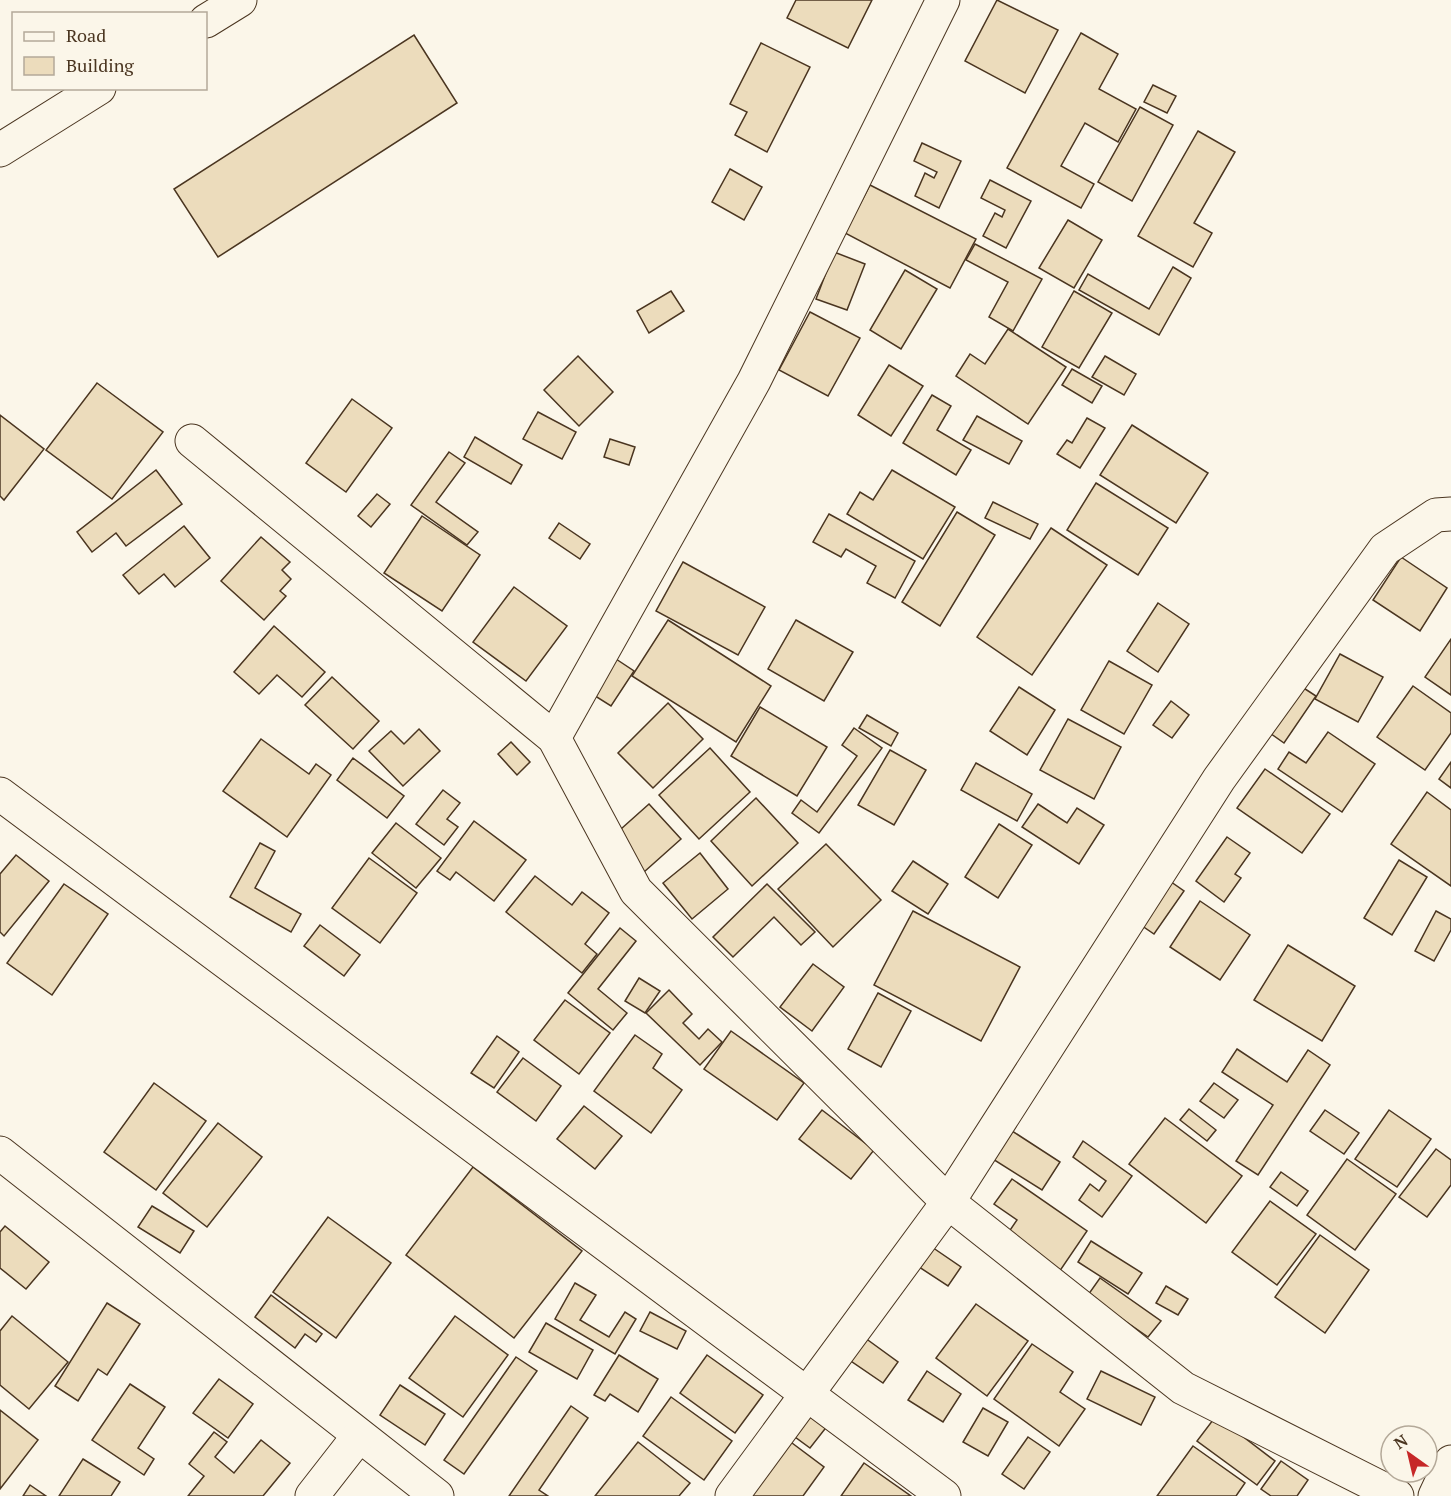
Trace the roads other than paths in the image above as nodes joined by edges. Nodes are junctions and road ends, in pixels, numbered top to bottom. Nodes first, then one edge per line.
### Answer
1 (240, 0) edge
2 (943, 0) edge
3 (207, 20) edge
4 (96, 90) edge
5 (0, 150) edge
6 (192, 441) dead end
7 (1451, 514) edge
8 (554, 738) junction
9 (0, 794) edge
10 (0, 1153) edge
11 (948, 1202) junction
12 (809, 1394) junction
13 (358, 1437) junction
14 (1451, 1462) edge
15 (312, 1496) edge
16 (437, 1496) edge
17 (732, 1496) edge
18 (944, 1496) edge
19 (1397, 1496) edge
20 (1435, 1496) edge

1 - 3 street
2 - 8 street
4 - 5 street
6 - 8 street
7 - 11 street
8 - 11 street
9 - 12 street
10 - 13 street
11 - 12 street
11 - 19 street
12 - 17 street
12 - 18 street
13 - 15 street
13 - 16 street
14 - 20 street

